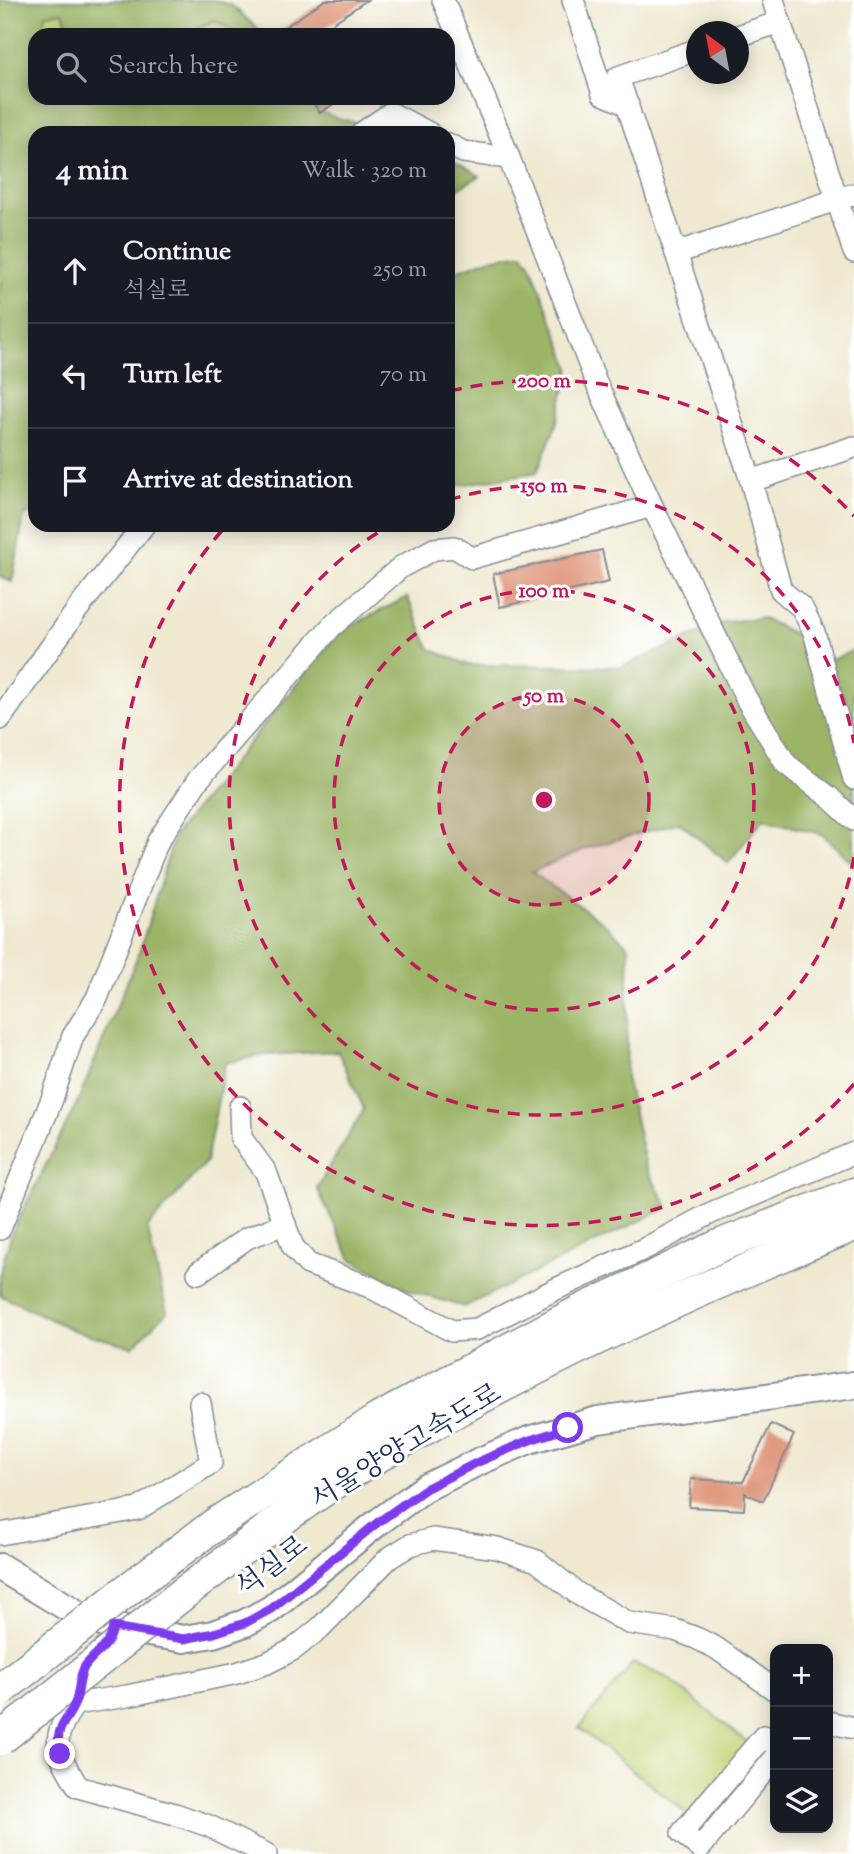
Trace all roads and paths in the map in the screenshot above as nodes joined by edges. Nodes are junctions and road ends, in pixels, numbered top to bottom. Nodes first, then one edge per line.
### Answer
1 (443, 0) edge
2 (573, 0) edge
3 (773, 0) edge
4 (780, 22) junction
5 (455, 28) edge
6 (455, 29) edge
7 (749, 32) edge
8 (686, 53) edge
9 (628, 105) junction
10 (372, 126) edge
11 (416, 126) edge
12 (455, 148) edge
13 (509, 158) junction
14 (845, 197) edge
15 (854, 252) edge
16 (676, 253) junction
17 (854, 447) edge
18 (751, 481) junction
19 (652, 506) junction
20 (138, 532) edge
21 (0, 719) edge
22 (854, 779) edge
23 (854, 820) edge
24 (240, 1107) dead end
25 (854, 1153) edge
26 (854, 1194) edge
27 (285, 1224) junction
28 (854, 1225) edge
29 (0, 1229) edge
30 (198, 1273) dead end
31 (854, 1385) edge
32 (200, 1403) dead end
33 (0, 1534) edge
34 (0, 1567) edge
35 (113, 1627) junction
36 (770, 1686) edge
37 (0, 1690) edge
38 (75, 1704) junction
39 (833, 1724) edge
40 (854, 1728) edge
41 (0, 1739) edge
42 (770, 1740) edge
43 (770, 1764) edge
44 (266, 1854) edge

1 - 5 street
2 - 9 street
3 - 4 street
4 - 7 street
4 - 14 street
6 - 13 street
8 - 9 street
9 - 16 street
10 - 11 street
12 - 13 street
13 - 19 street
14 - 15 street
14 - 16 street
16 - 18 street
17 - 18 street
18 - 22 street
19 - 23 street
19 - 29 street
20 - 21 street
24 - 27 street
25 - 27 street
26 - 37 highway, 서울양양고속도로, bridge
27 - 30 street
28 - 41 highway, 서울양양고속도로, bridge
31 - 35 main road, 석실로
32 - 33 street
34 - 35 main road, 석실로
35 - 38 street
36 - 38 street
38 - 44 street
39 - 40 street
42 - 43 street

